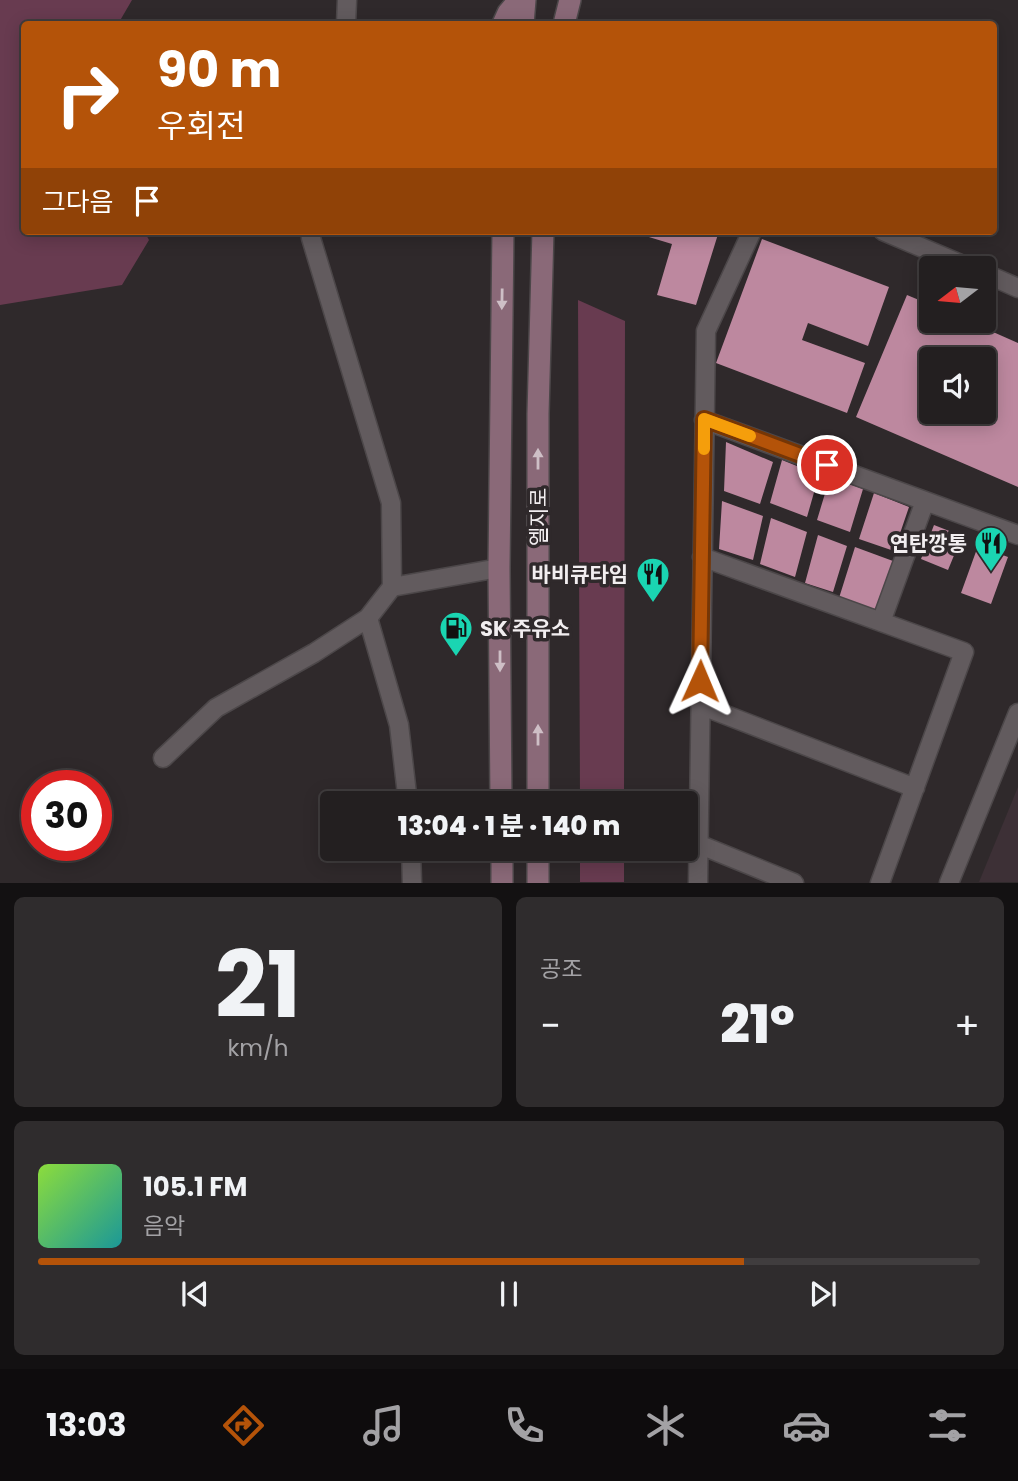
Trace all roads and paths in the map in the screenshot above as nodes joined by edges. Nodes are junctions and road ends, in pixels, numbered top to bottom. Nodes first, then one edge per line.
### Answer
1 (347, 0) edge
2 (519, 0) edge
3 (525, 0) edge
4 (346, 21) edge
5 (504, 21) edge
6 (523, 21) edge
7 (311, 235) edge
8 (503, 235) edge
9 (543, 235) edge
10 (750, 235) edge
11 (892, 235) edge
12 (942, 256) edge
13 (996, 279) edge
14 (1018, 288) edge
15 (704, 419) junction
16 (925, 501) junction
17 (1018, 535) edge
18 (702, 557) junction
19 (499, 568) junction
20 (392, 587) junction
21 (368, 618) junction
22 (881, 622) junction
23 (700, 705) junction
24 (1018, 713) edge
25 (163, 758) dead end
26 (915, 788) junction
27 (407, 791) edge
28 (501, 791) edge
29 (538, 791) edge
30 (698, 844) joint
31 (411, 861) edge
32 (502, 861) edge
33 (538, 861) edge
34 (698, 861) edge
35 (412, 883) edge
36 (502, 883) edge
37 (538, 883) edge
38 (698, 883) edge
39 (794, 883) edge
40 (880, 883) edge
41 (949, 883) edge

1 - 4 street
2 - 5 main road
3 - 6 main road
7 - 20 street
8 -> 19 main road, 엘지로
29 -> 9 main road, 엘지로
10 - 15 street
11 - 12 street
13 - 14 street
15 - 16 street
15 - 18 street
16 - 17 street
16 - 22 street
18 - 22 street
18 - 23 street
19 - 20 street
19 -> 28 main road, 엘지로
20 - 21 street
21 - 25 street
21 - 27 street
22 - 26 street
23 - 26 street
23 - 30 street
24 - 41 street
26 - 40 street
30 - 39 street
31 - 35 street
32 - 36 main road
33 - 37 main road
34 - 38 street

